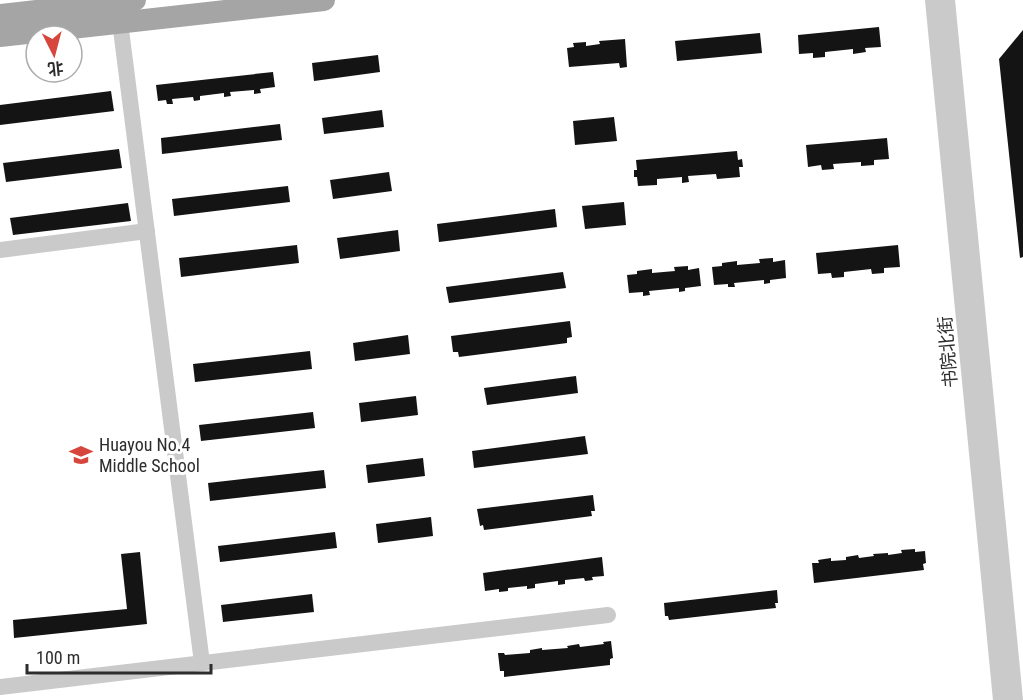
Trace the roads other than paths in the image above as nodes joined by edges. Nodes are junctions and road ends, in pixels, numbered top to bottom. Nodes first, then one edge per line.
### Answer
1 (135, 0) edge
2 (324, 0) edge
3 (933, 0) edge
4 (947, 0) edge
5 (0, 15) edge
6 (120, 22) junction
7 (0, 36) edge
8 (147, 231) junction
9 (0, 250) edge
10 (608, 615) dead end
11 (202, 663) junction
12 (0, 687) edge
13 (1001, 700) edge
14 (1015, 700) edge

1 - 5 main road
2 - 6 main road
3 - 13 street, 书院北街
4 - 14 street, 书院北街
6 - 7 main road
6 - 8 street
8 - 9 street
8 - 11 street
10 - 11 street
11 - 12 street

